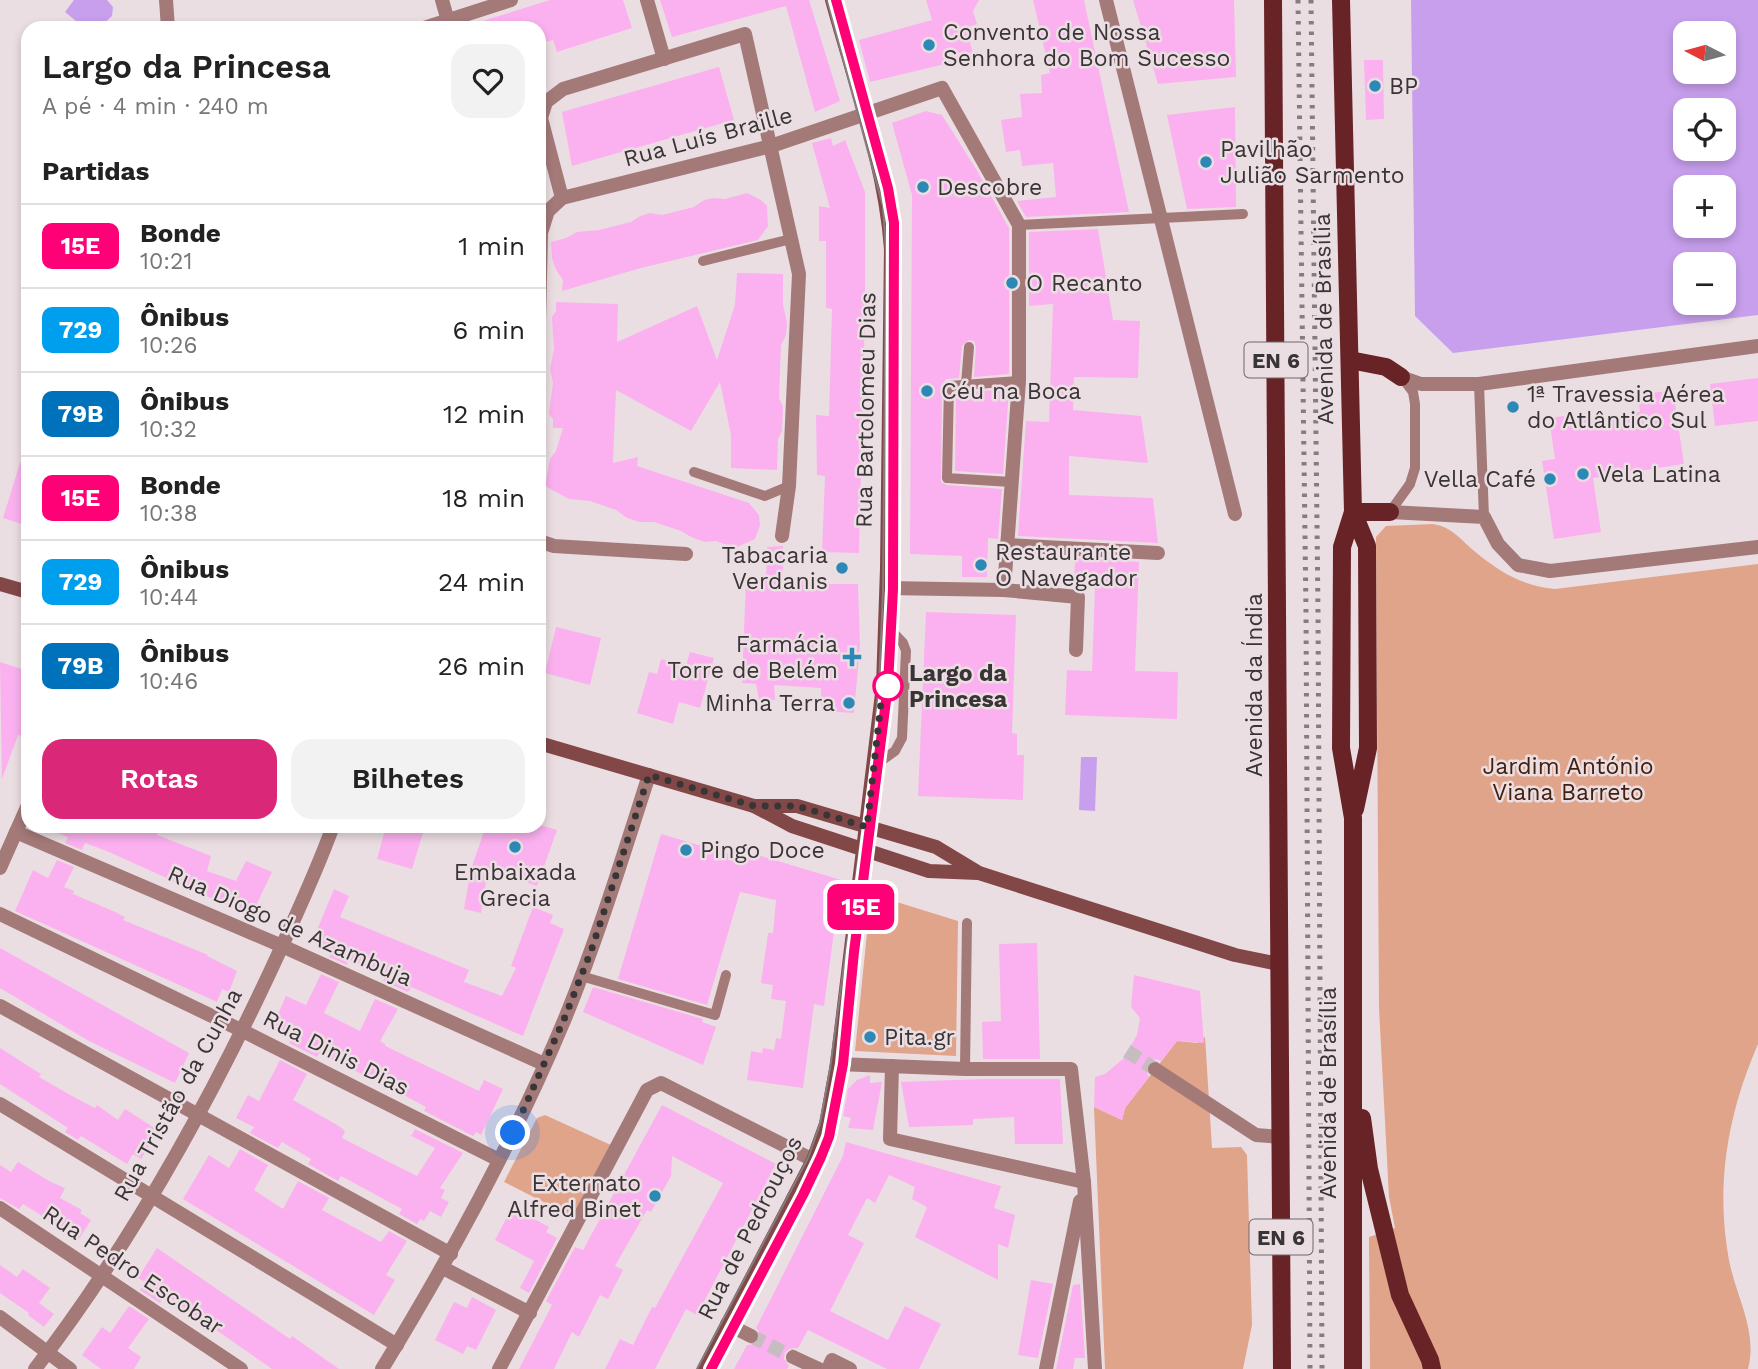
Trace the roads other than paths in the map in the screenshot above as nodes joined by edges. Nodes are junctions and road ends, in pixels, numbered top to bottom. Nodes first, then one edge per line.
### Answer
1 (166, 0) edge
2 (442, 0) edge
3 (511, 0) edge
4 (647, 0) edge
5 (832, 0) edge
6 (1106, 0) edge
7 (1273, 0) edge
8 (1341, 0) edge
9 (168, 21) edge
10 (448, 21) joint
11 (664, 59) junction
12 (546, 102) edge
13 (863, 114) junction
14 (546, 137) edge
15 (771, 146) junction
16 (562, 198) junction
17 (1243, 214) dead end
18 (546, 217) edge
19 (1160, 217) junction
20 (1019, 225) junction
21 (792, 239) junction
22 (703, 261) dead end
23 (969, 346) dead end
24 (1758, 346) edge
25 (1350, 360) junction
26 (1401, 377) junction
27 (1019, 381) junction
28 (966, 384) junction
29 (1479, 384) junction
30 (694, 472) dead end
31 (1011, 482) junction
32 (789, 486) junction
33 (1353, 512) junction
34 (1390, 512) junction
35 (1235, 514) dead end
36 (1484, 517) junction
37 (782, 536) dead end
38 (546, 543) edge
39 (1006, 545) junction
40 (1758, 547) edge
41 (1158, 553) dead end
42 (686, 554) dead end
43 (0, 584) edge
44 (887, 589) junction
45 (21, 590) edge
46 (1004, 590) junction
47 (885, 624) junction
48 (1076, 650) dead end
49 (546, 745) edge
50 (874, 766) junction
51 (649, 775) junction
52 (754, 806) junction
53 (1353, 818) junction
54 (21, 821) edge
55 (867, 827) junction
56 (16, 832) junction
57 (330, 833) edge
58 (864, 848) junction
59 (0, 868) edge
60 (979, 873) junction
61 (0, 914) edge
62 (967, 923) dead end
63 (282, 946) junction
64 (1279, 964) junction
65 (726, 975) dead end
66 (581, 976) junction
67 (0, 1006) edge
68 (243, 1031) junction
69 (1352, 1055) junction
70 (837, 1064) junction
71 (544, 1065) junction
72 (891, 1066) junction
73 (965, 1069) junction
74 (1155, 1069) tunnel mouth
75 (0, 1104) edge
76 (199, 1114) junction
77 (1280, 1137) junction
78 (499, 1160) junction
79 (813, 1160) junction
80 (1084, 1182) junction
81 (150, 1197) junction
82 (0, 1208) edge
83 (451, 1254) junction
84 (443, 1268) junction
85 (102, 1277) junction
86 (530, 1313) junction
87 (0, 1317) edge
88 (727, 1324) junction
89 (751, 1336) tunnel mouth
90 (397, 1345) junction
91 (48, 1352) junction
92 (793, 1357) tunnel mouth
93 (35, 1369) edge
94 (70, 1369) edge
95 (241, 1369) edge
96 (382, 1369) edge
97 (499, 1369) edge
98 (704, 1369) edge
99 (819, 1369) edge
100 (828, 1369) edge
101 (850, 1369) edge
102 (1046, 1369) edge
103 (1096, 1369) edge
104 (1282, 1369) edge
105 (1353, 1369) edge
106 (1432, 1369) edge

1 - 9 street
2 - 10 street
3 - 10 street
4 - 11 street
5 - 13 street, Rua Bartolomeu Dias
6 - 19 street
7 - 64 main road, Avenida da Índia / EN 6
8 - 25 main road, Avenida de Brasília
11 - 12 street
11 - 15 street
13 - 15 street, Rua Luís Braille
13 - 20 street, Rua Luís Braille
13 - 44 street, Rua Bartolomeu Dias
14 - 16 street
15 - 16 street, Rua Luís Braille
15 - 21 street
16 - 18 street
17 - 19 lane
19 - 20 lane
19 - 35 street
20 - 27 street
21 - 22 lane
21 - 32 street
23 - 28 lane
24 - 29 street
25 - 26 main road
25 - 33 main road, Avenida de Brasília
26 - 29 street
26 - 34 lane
27 - 28 lane
27 - 31 street
28 - 31 lane
29 - 36 lane
30 - 32 lane
31 - 39 street
32 - 37 street
33 - 34 main road
33 - 53 main road, Avenida de Brasília
33 - 53 main road, Avenida de Brasília
34 - 36 street
36 - 40 street
38 - 42 street
39 - 41 street
39 - 46 street
43 - 45 street
44 - 46 street
44 - 47 street, Rua Bartolomeu Dias
46 - 48 street
47 - 50 street, Rua Bartolomeu Dias
47 - 50 lane
49 - 51 street
50 - 55 street, Rua Bartolomeu Dias
51 - 52 street
51 - 66 street
52 - 55 street
52 - 58 street
53 - 69 main road, Avenida de Brasília
54 - 56 street
55 - 58 street
55 - 60 street
56 - 59 street
56 - 63 street, Rua Diogo de Azambuja
57 - 63 street, Rua Tristão da Cunha
58 - 60 street
58 - 70 street
60 - 64 street
61 - 68 street, Rua Dinis Dias
62 - 73 lane
63 - 68 street, Rua Tristão da Cunha
63 - 71 street, Rua Diogo de Azambuja
64 - 77 main road, Avenida da Índia / EN 6
65 - 66 lane
66 - 71 street
67 - 76 street
68 - 76 street, Rua Tristão da Cunha
68 - 78 street, Rua Dinis Dias
69 - 105 main road, Avenida de Brasília
69 - 106 main road
70 - 72 street
70 - 79 street, Rua de Pedrouços
71 - 78 street
72 - 73 street
72 - 80 street
73 - 80 street
74 - 77 street
75 - 81 street
76 - 81 street, Rua Tristão da Cunha
76 - 83 street
77 - 104 main road, Avenida da Índia / EN 6
78 - 83 street
79 - 86 street
79 - 88 street, Rua de Pedrouços
80 - 102 street
80 - 103 street
81 - 85 street, Rua Tristão da Cunha
81 - 90 street
82 - 85 street, Rua Pedro Escobar
83 - 84 street
84 - 86 street
84 - 90 street
85 - 91 street, Rua Tristão da Cunha
85 - 95 street, Rua Pedro Escobar
86 - 97 street
87 - 91 street
88 - 89 street
88 - 98 street, Rua de Pedrouços
90 - 96 street
91 - 93 street, Rua Tristão da Cunha
91 - 94 street
92 - 99 street
100 - 101 street

